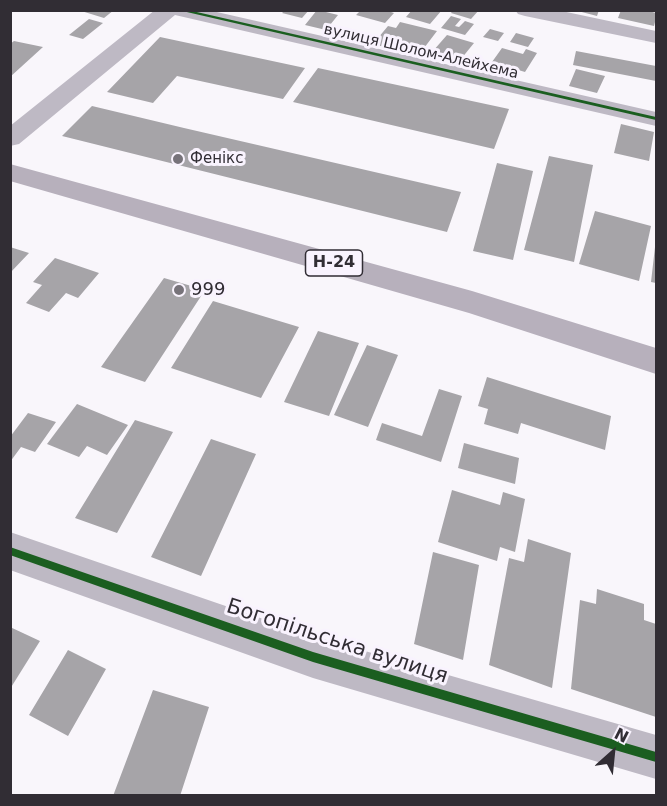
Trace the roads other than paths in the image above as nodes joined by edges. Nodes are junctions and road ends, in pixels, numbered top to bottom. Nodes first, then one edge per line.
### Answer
1 (168, 10) edge
2 (180, 10) edge
3 (525, 10) edge
4 (657, 37) edge
5 (657, 119) edge
6 (10, 139) edge
7 (10, 172) edge
8 (657, 361) edge
9 (10, 551) edge
10 (657, 757) edge

1 - 6 street
2 - 5 street, вулиця Шолом-Алейхема
3 - 4 street
7 - 8 main road, Н-24
9 - 10 street, Богопільська вулиця

